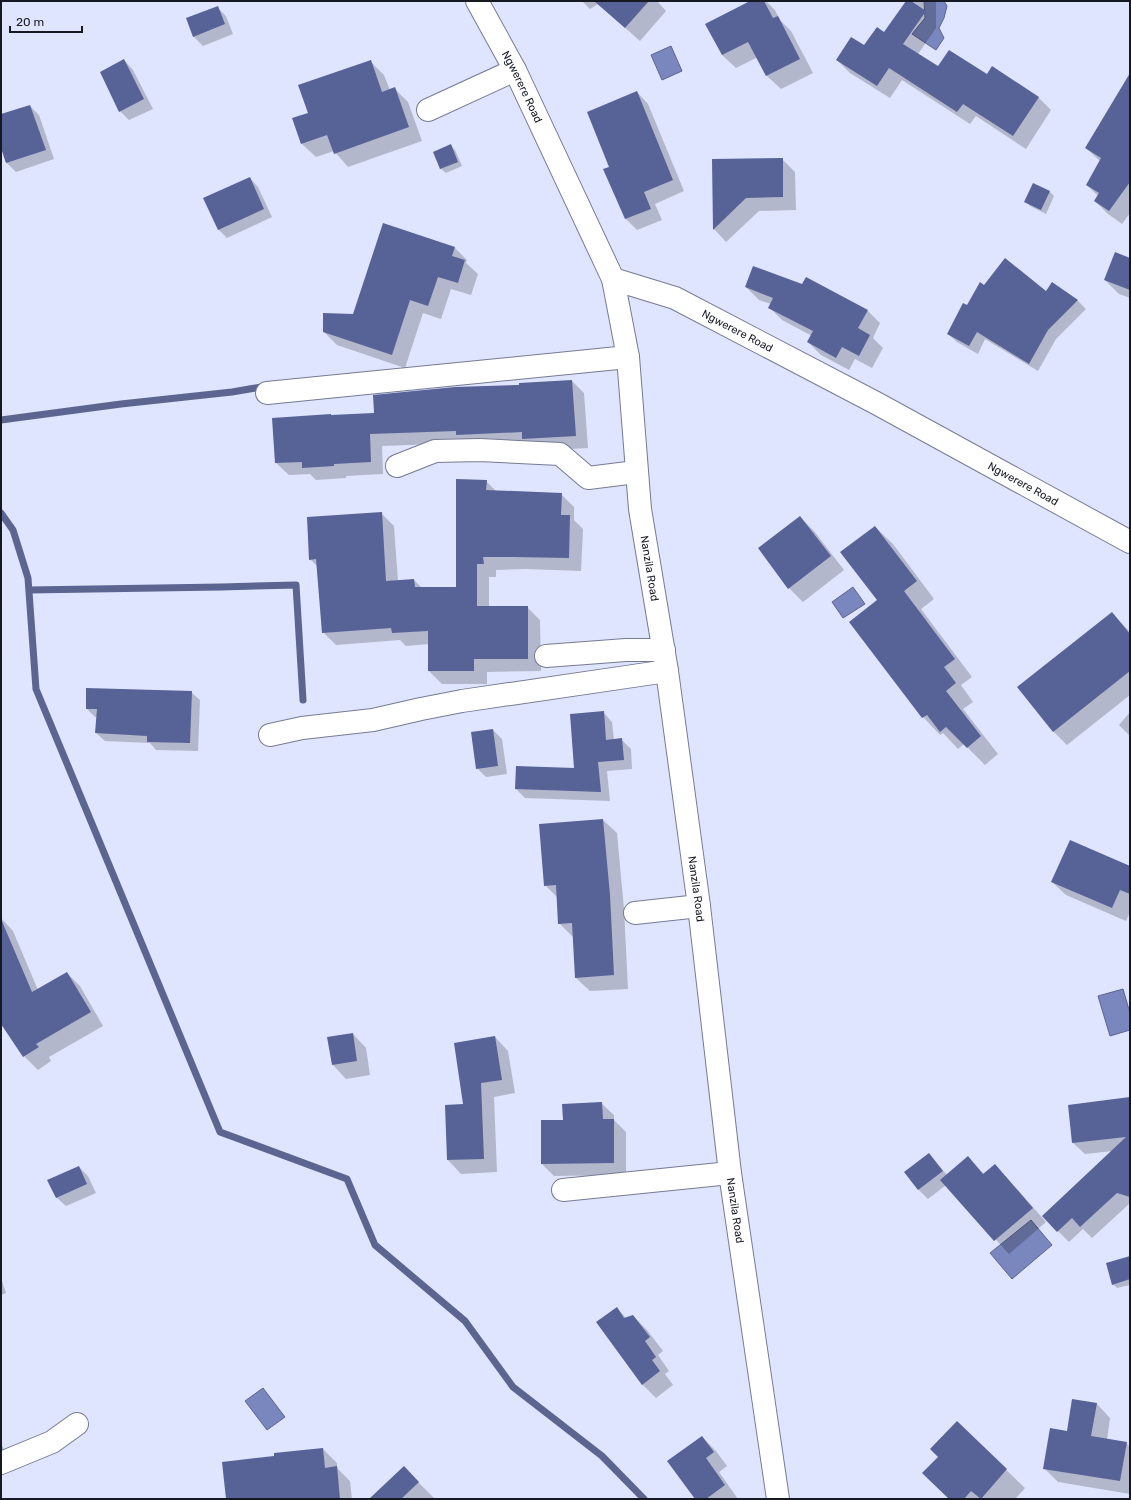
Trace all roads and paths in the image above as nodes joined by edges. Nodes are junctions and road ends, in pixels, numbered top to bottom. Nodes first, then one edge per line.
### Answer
1 (477, 1) edge
2 (515, 70) junction
3 (428, 110) dead end
4 (613, 279) junction
5 (628, 357) junction
6 (268, 393) dead end
7 (397, 466) dead end
8 (636, 472) junction
9 (1130, 542) edge
10 (664, 650) junction
11 (546, 656) dead end
12 (667, 671) junction
13 (270, 735) dead end
14 (699, 906) junction
15 (634, 913) dead end
16 (730, 1173) junction
17 (563, 1190) dead end
18 (77, 1424) dead end
19 (1, 1463) edge
20 (778, 1499) edge

1 - 2 street, Ngwerere Road
2 - 3 street
2 - 4 street, Ngwerere Road
4 - 5 street, Nanzila Road
4 - 9 street, Ngwerere Road
5 - 6 street
5 - 8 street, Nanzila Road
7 - 8 street
8 - 10 street, Nanzila Road
10 - 11 street
10 - 12 street, Nanzila Road
12 - 13 street
12 - 14 street, Nanzila Road
14 - 15 street
14 - 16 street, Nanzila Road
16 - 17 street
16 - 20 street, Nanzila Road
18 - 19 street

